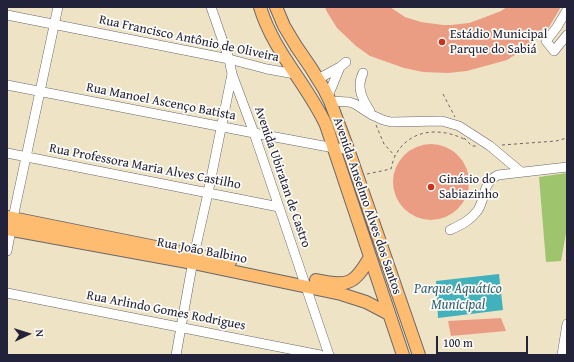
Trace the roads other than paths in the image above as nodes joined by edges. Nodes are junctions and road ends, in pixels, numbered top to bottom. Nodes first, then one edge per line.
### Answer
1 (58, 7) edge
2 (211, 7) edge
3 (260, 7) edge
4 (276, 7) edge
5 (567, 10) edge
6 (7, 14) edge
7 (55, 24) junction
8 (567, 35) edge
9 (228, 59) junction
10 (363, 73) dead end
11 (232, 74) junction
12 (295, 74) junction
13 (318, 79) junction
14 (7, 85) edge
15 (41, 92) junction
16 (329, 98) junction
17 (371, 114) junction
18 (222, 127) junction
19 (254, 133) junction
20 (334, 148) junction
21 (348, 149) junction
22 (7, 153) edge
23 (26, 157) junction
24 (567, 167) edge
25 (521, 172) junction
26 (208, 193) junction
27 (279, 206) junction
28 (9, 224) edge
29 (450, 230) dead end
30 (7, 251) edge
31 (370, 257) junction
32 (194, 259) junction
33 (305, 282) junction
34 (7, 293) edge
35 (389, 314) junction
36 (567, 324) edge
37 (181, 328) junction
38 (176, 355) edge
39 (320, 355) edge
40 (329, 355) edge
41 (403, 355) edge
42 (419, 355) edge
43 (562, 355) edge

1 - 7 street
2 - 9 street, Avenida Ubiratan de Castro
3 - 12 main road, Avenida Anselmo Alves dos Santos
4 - 13 main road, Avenida Anselmo Alves dos Santos
5 - 8 street
6 - 7 street, Rua Francisco Antônio de Oliveira
7 - 9 street, Rua Francisco Antônio de Oliveira
7 - 15 street
9 - 11 street, Avenida Ubiratan de Castro
9 - 12 street, Rua Francisco Antônio de Oliveira
10 - 17 street
11 - 18 street
11 - 19 street, Avenida Ubiratan de Castro
12 - 20 main road, Avenida Anselmo Alves dos Santos
13 - 16 main road, Avenida Anselmo Alves dos Santos
13 - 16 street
14 - 15 street, Rua Manoel Ascenço Batista
15 - 18 street, Rua Manoel Ascenço Batista
15 - 23 street
16 - 17 street
16 - 21 main road, Avenida Anselmo Alves dos Santos
17 - 25 street
18 - 19 street, Rua Manoel Ascenço Batista
18 - 26 street
19 - 20 street, Rua Manoel Ascenço Batista
19 - 27 street, Avenida Ubiratan de Castro
20 - 21 street, Rua Manoel Ascenço Batista
20 - 31 main road, Avenida Anselmo Alves dos Santos
21 - 42 main road, Avenida Anselmo Alves dos Santos
22 - 23 street, Rua Professora Maria Alves Castilho
23 - 26 street, Rua Professora Maria Alves Castilho
23 - 28 street
24 - 25 street
25 - 29 street
26 - 27 street, Rua Professora Maria Alves Castilho
26 - 32 street
27 - 33 street, Avenida Ubiratan de Castro
28 - 30 street
28 - 32 main road, Rua João Balbino
31 - 33 main road, Rua João Balbino
31 - 35 main road, Avenida Anselmo Alves dos Santos
32 - 33 main road, Rua João Balbino
32 - 37 street
33 - 35 main road, Rua João Balbino
33 - 40 street, Avenida Ubiratan de Castro
34 - 37 street, Rua Arlindo Gomes Rodrigues
35 - 41 main road, Avenida Anselmo Alves dos Santos
36 - 43 street
37 - 38 street
37 - 39 street, Rua Arlindo Gomes Rodrigues

